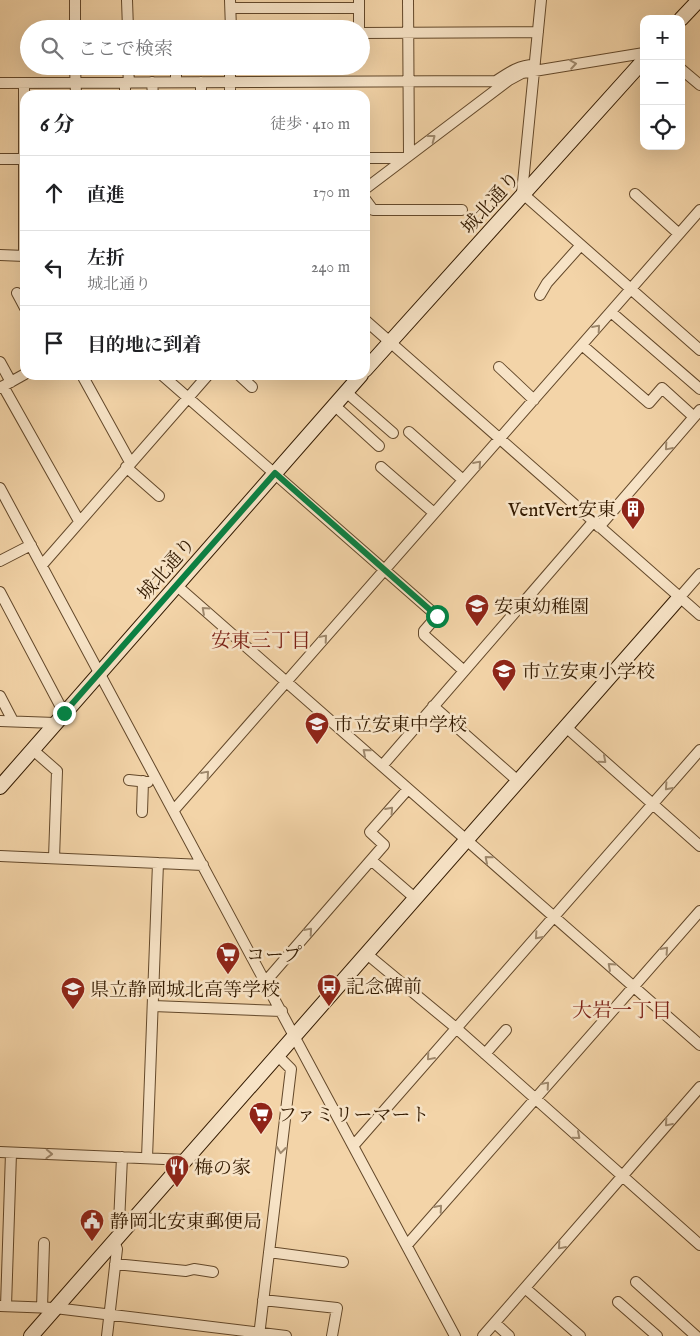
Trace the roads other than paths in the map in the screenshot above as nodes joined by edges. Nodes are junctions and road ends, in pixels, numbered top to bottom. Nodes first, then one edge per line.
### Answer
1 (75, 0) edge
2 (127, 0) edge
3 (408, 0) edge
4 (541, 0) edge
5 (699, 0) edge
6 (230, 4) edge
7 (359, 4) edge
8 (685, 15) edge
9 (75, 20) edge
10 (128, 20) edge
11 (230, 20) edge
12 (359, 20) edge
13 (408, 32) junction
14 (538, 32) junction
15 (370, 33) edge
16 (640, 54) edge
17 (640, 64) edge
18 (534, 68) junction
19 (685, 72) edge
20 (76, 75) edge
21 (127, 75) edge
22 (176, 75) edge
23 (230, 75) edge
24 (408, 81) junction
25 (127, 82) junction
26 (152, 82) junction
27 (176, 82) junction
28 (201, 82) junction
29 (230, 82) junction
30 (0, 83) edge
31 (24, 83) junction
32 (76, 83) junction
33 (700, 85) edge
34 (24, 90) edge
35 (76, 90) edge
36 (126, 90) edge
37 (152, 90) edge
38 (201, 90) edge
39 (230, 90) edge
40 (407, 156) junction
41 (370, 158) edge
42 (0, 159) edge
43 (20, 159) edge
44 (370, 184) edge
45 (522, 194) junction
46 (635, 194) dead end
47 (370, 206) edge
48 (462, 210) dead end
49 (700, 210) edge
50 (679, 234) junction
51 (580, 246) junction
52 (0, 255) edge
53 (20, 256) edge
54 (631, 289) junction
55 (17, 293) dead end
56 (540, 295) dead end
57 (20, 299) edge
58 (611, 312) junction
59 (370, 324) edge
60 (390, 342) junction
61 (582, 345) junction
62 (700, 350) edge
63 (0, 362) edge
64 (370, 364) edge
65 (498, 367) dead end
66 (20, 377) edge
67 (85, 380) edge
68 (168, 380) edge
69 (204, 380) edge
70 (244, 380) edge
71 (357, 380) edge
72 (5, 385) edge
73 (252, 387) dead end
74 (700, 390) edge
75 (346, 392) junction
76 (188, 398) junction
77 (534, 400) junction
78 (334, 406) junction
79 (697, 414) edge
80 (409, 432) dead end
81 (394, 433) dead end
82 (500, 438) junction
83 (379, 446) dead end
84 (128, 465) junction
85 (381, 467) dead end
86 (275, 473) junction
87 (463, 480) junction
88 (0, 488) edge
89 (159, 496) dead end
90 (434, 513) junction
91 (79, 521) junction
92 (596, 525) junction
93 (31, 544) junction
94 (0, 561) edge
95 (42, 565) junction
96 (384, 570) junction
97 (700, 574) edge
98 (176, 585) junction
99 (0, 592) edge
100 (679, 598) junction
101 (700, 615) edge
102 (464, 671) junction
103 (99, 672) junction
104 (286, 683) junction
105 (0, 696) edge
106 (433, 706) junction
107 (60, 718) junction
108 (0, 721) edge
109 (13, 721) junction
110 (567, 728) junction
111 (33, 750) junction
112 (700, 750) edge
113 (382, 766) junction
114 (128, 780) dead end
115 (143, 781) junction
116 (159, 782) junction
117 (520, 782) junction
118 (0, 788) edge
119 (408, 789) junction
120 (652, 804) junction
121 (174, 810) junction
122 (142, 812) dead end
123 (467, 841) junction
124 (700, 846) edge
125 (0, 856) edge
126 (54, 858) junction
127 (371, 860) junction
128 (158, 863) junction
129 (203, 865) junction
130 (416, 899) junction
131 (700, 911) edge
132 (555, 916) junction
133 (368, 955) junction
134 (266, 981) junction
135 (633, 986) junction
136 (153, 1006) junction
137 (282, 1011) junction
138 (456, 1028) junction
139 (506, 1030) dead end
140 (294, 1036) junction
141 (700, 1045) edge
142 (485, 1054) junction
143 (277, 1055) junction
144 (309, 1063) junction
145 (291, 1069) junction
146 (700, 1087) edge
147 (535, 1099) junction
148 (354, 1145) junction
149 (0, 1152) edge
150 (11, 1153) junction
151 (122, 1157) junction
152 (147, 1158) junction
153 (187, 1160) junction
154 (622, 1176) junction
155 (136, 1218) junction
156 (194, 1224) dead end
157 (126, 1229) junction
158 (114, 1242) junction
159 (44, 1243) dead end
160 (700, 1244) edge
161 (407, 1245) junction
162 (269, 1252) junction
163 (343, 1262) dead end
164 (116, 1264) junction
165 (213, 1272) dead end
166 (636, 1282) dead end
167 (525, 1288) junction
168 (264, 1300) junction
169 (618, 1302) dead end
170 (3, 1306) edge
171 (49, 1308) junction
172 (110, 1315) junction
173 (495, 1323) junction
174 (259, 1334) edge
175 (31, 1336) edge
176 (107, 1336) edge
177 (286, 1336) edge
178 (332, 1336) edge
179 (455, 1336) edge
180 (483, 1336) edge
181 (509, 1336) edge
182 (580, 1336) edge
183 (657, 1336) edge
184 (696, 1336) edge

1 - 9 street
2 - 10 street
3 - 13 street
4 - 14 street
5 - 8 street
6 - 7 street
6 - 11 street
7 - 12 street
13 - 14 street
13 - 15 street
13 - 24 street
14 - 18 street
18 -> 16 street
17 - 45 street, 城北通り
18 - 24 street
40 -> 18 street
18 - 45 street
19 - 33 street
20 - 32 street
21 - 25 street
22 - 27 street
23 - 29 street
24 - 29 street
24 - 40 street
25 - 26 street
25 - 32 street
25 - 36 street
26 - 27 street
26 - 37 street
27 - 28 street
28 - 29 street
28 - 38 street
29 - 39 street
30 - 31 street
31 - 32 street
31 - 34 street
32 - 35 street
40 - 41 street
40 - 44 street
42 - 43 street
45 - 51 street
45 - 60 street, 城北通り
46 - 50 street
47 - 48 street
49 - 50 street
50 - 54 street
51 - 54 street
51 - 56 street
52 - 53 street
54 - 58 street
54 - 62 street
55 - 57 street
61 -> 58 street
58 - 74 street
59 - 60 street
60 - 64 street, 城北通り
60 - 82 street
61 - 77 street
61 - 79 street
63 - 72 street
65 - 77 street
66 - 72 street
67 - 84 street
68 - 76 street
69 - 76 street
70 - 73 street
71 - 75 street, 城北通り
72 - 91 street
75 - 78 street, 城北通り
75 - 81 street
76 - 84 street
76 - 86 street
77 - 82 street
78 - 83 street
78 - 86 street, 城北通り
79 -> 92 street
80 - 87 street
87 -> 82 street
82 - 92 street
84 - 89 street
84 - 91 street
85 - 90 street
86 - 96 street
86 - 98 street, 城北通り
87 - 90 street
88 - 93 street
90 - 96 street
91 - 95 street
92 - 100 street
92 - 102 street
93 - 94 street
93 - 95 street
95 - 103 street
96 - 102 street
104 -> 96 street
97 - 100 street
98 - 103 street, 城北通り
104 -> 98 street
99 - 107 street
100 - 101 street
100 - 110 street
102 - 106 street
103 - 107 street, 城北通り
103 - 116 street
113 -> 104 street
121 -> 104 street
105 - 109 street
106 - 113 street
106 - 117 street
107 - 109 street
107 - 111 street, 城北通り
108 - 109 street
110 - 117 street
110 -> 120 street
111 - 118 street, 城北通り
111 - 126 street
112 -> 120 street
113 - 119 street
114 - 115 street
115 - 116 street
115 - 122 street
116 - 121 street
117 - 123 street
119 - 123 street
127 -> 119 street
120 - 124 street
120 - 132 street
121 - 129 street
123 - 130 street
132 -> 123 street
125 - 126 street
126 - 128 street
127 - 130 street
134 -> 127 street
128 - 129 street
128 - 136 street
129 - 134 street
130 - 133 street
135 -> 131 street
135 -> 132 street
132 -> 138 street
133 - 138 street
133 - 140 street
134 - 137 street
135 - 141 street
147 -> 135 street
136 - 137 street
136 - 152 street
137 - 140 street
138 - 142 street
138 -> 148 street
139 - 142 street
140 - 143 street
140 - 144 street
142 - 147 street
143 - 145 street
143 - 153 street
144 - 145 street
144 - 148 street
145 -> 162 street
146 -> 154 street
147 -> 154 street
161 -> 147 street
148 - 161 street
149 - 150 street
150 -> 151 street
150 - 170 street
151 - 152 street
151 - 157 street
152 - 153 street
153 - 155 street
154 - 160 street
154 -> 167 street
155 - 156 street
155 - 157 street
157 - 158 street
158 - 164 street
158 - 171 street
159 - 171 street
161 - 179 street
162 - 163 street
162 - 168 street
164 - 165 street
164 - 172 street
166 - 184 street
167 - 173 street
167 - 182 street
168 - 174 street
168 - 178 street
169 - 183 street
170 - 171 street
171 - 172 street
171 - 175 street
172 - 174 street
172 - 176 street
173 - 180 street
173 - 181 street
174 - 177 street

